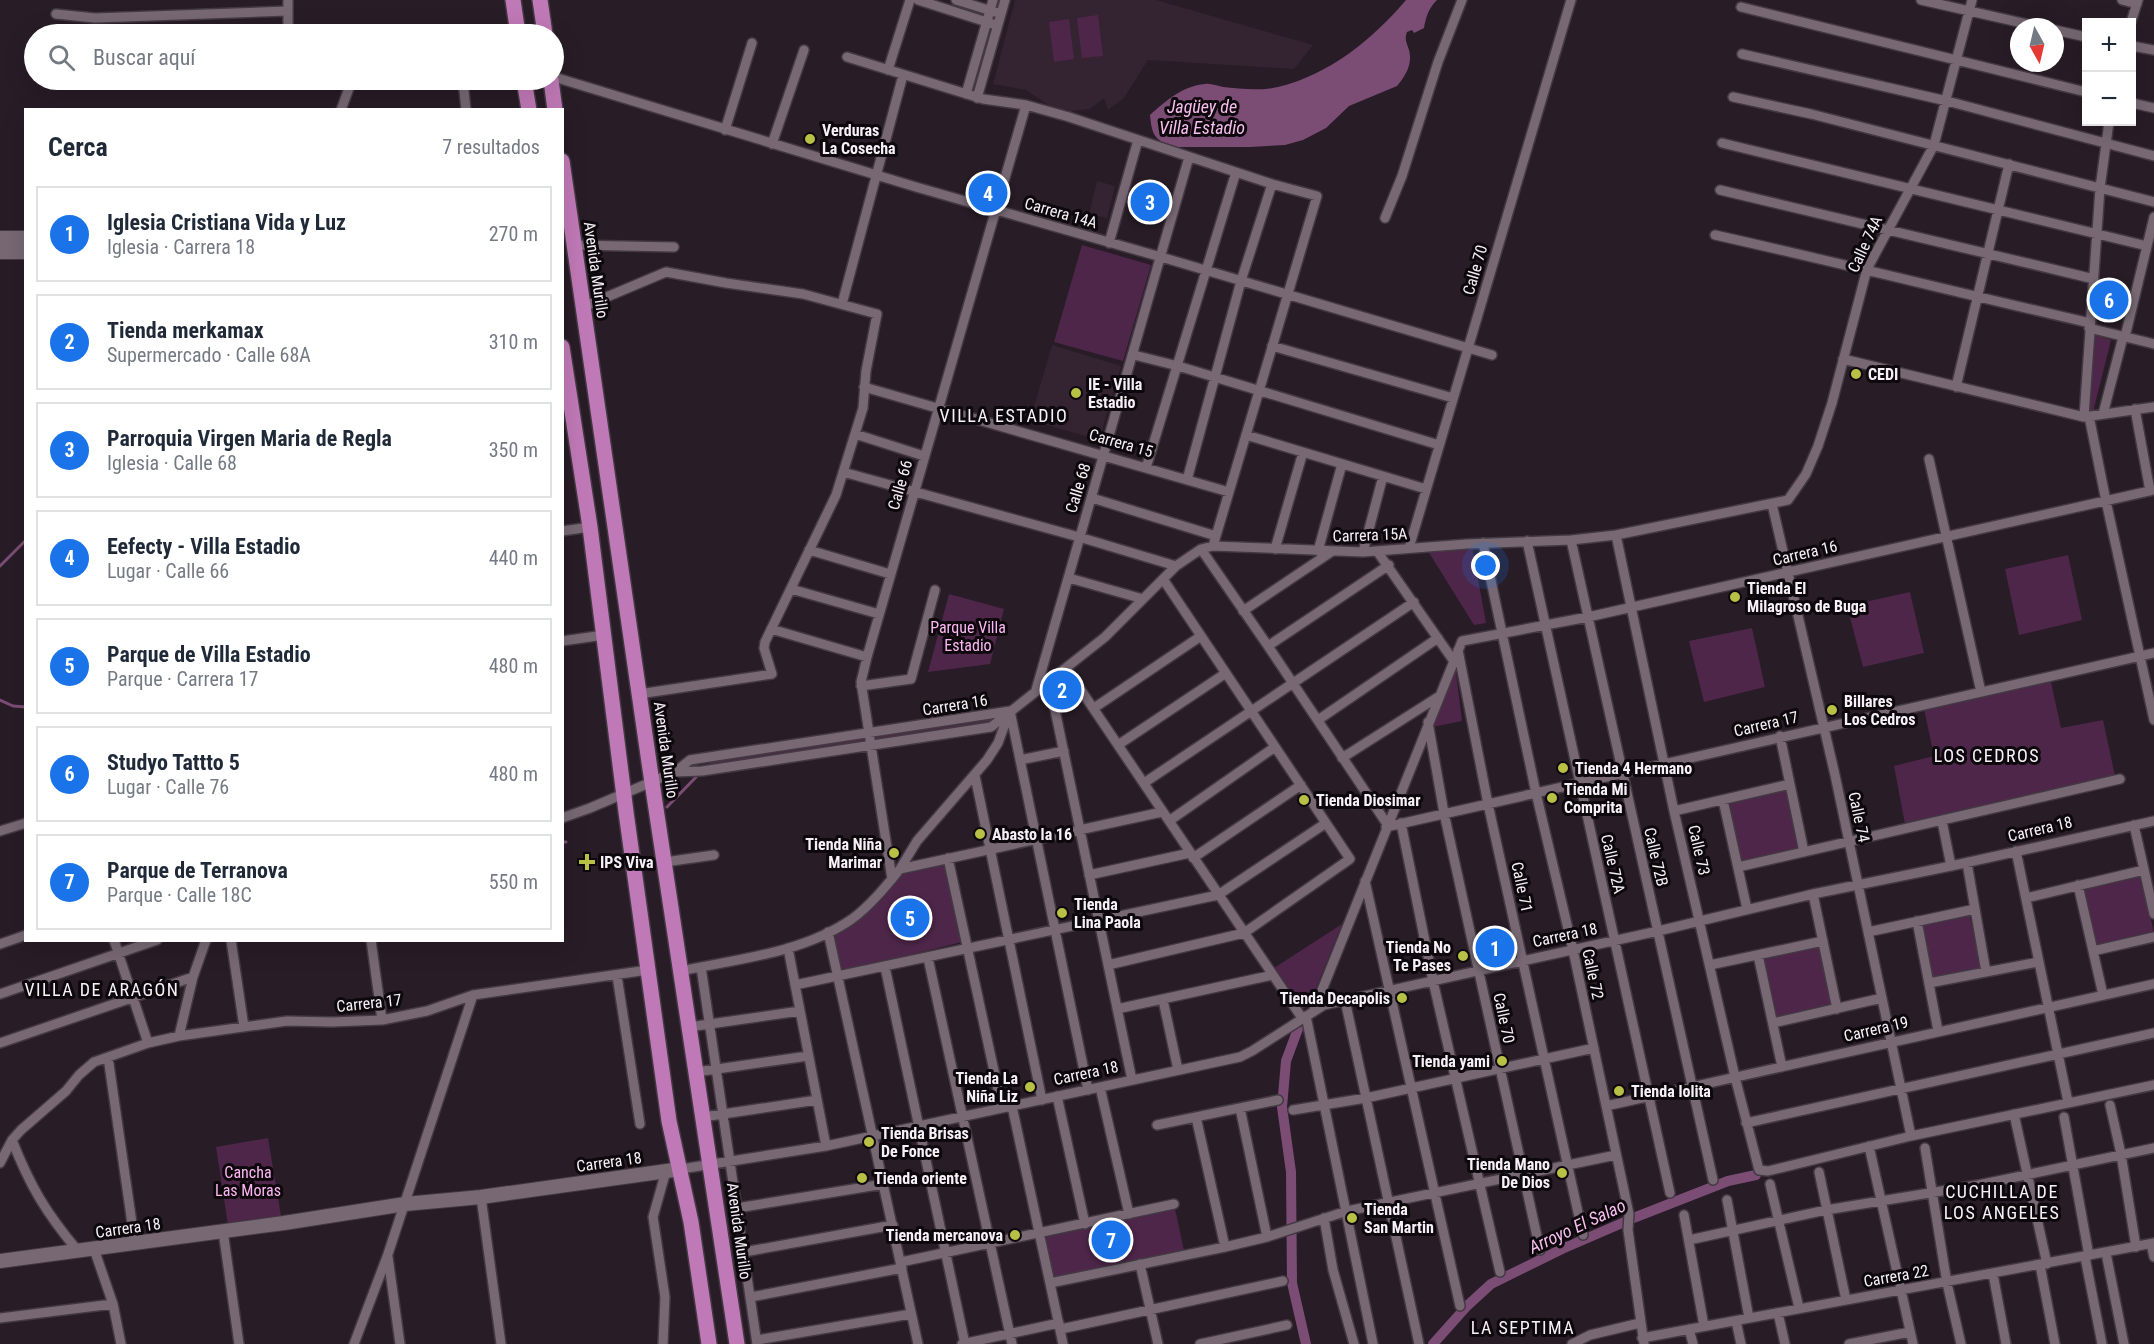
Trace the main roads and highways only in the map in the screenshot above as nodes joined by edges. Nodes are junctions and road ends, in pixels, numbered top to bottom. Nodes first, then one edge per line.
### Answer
1 (513, 0) edge
2 (540, 0) edge
3 (517, 24) edge
4 (544, 24) edge
5 (526, 90) edge
6 (553, 90) edge
7 (529, 108) edge
8 (555, 108) edge
9 (564, 189) edge
10 (568, 245) edge
11 (565, 380) edge
12 (709, 1344) edge
13 (737, 1344) edge

1 - 3 main road
2 - 4 main road
5 - 7 main road
6 - 8 main road
9 - 10 main road, Avenida Murillo
10 - 13 main road, Avenida Murillo
11 - 12 main road

